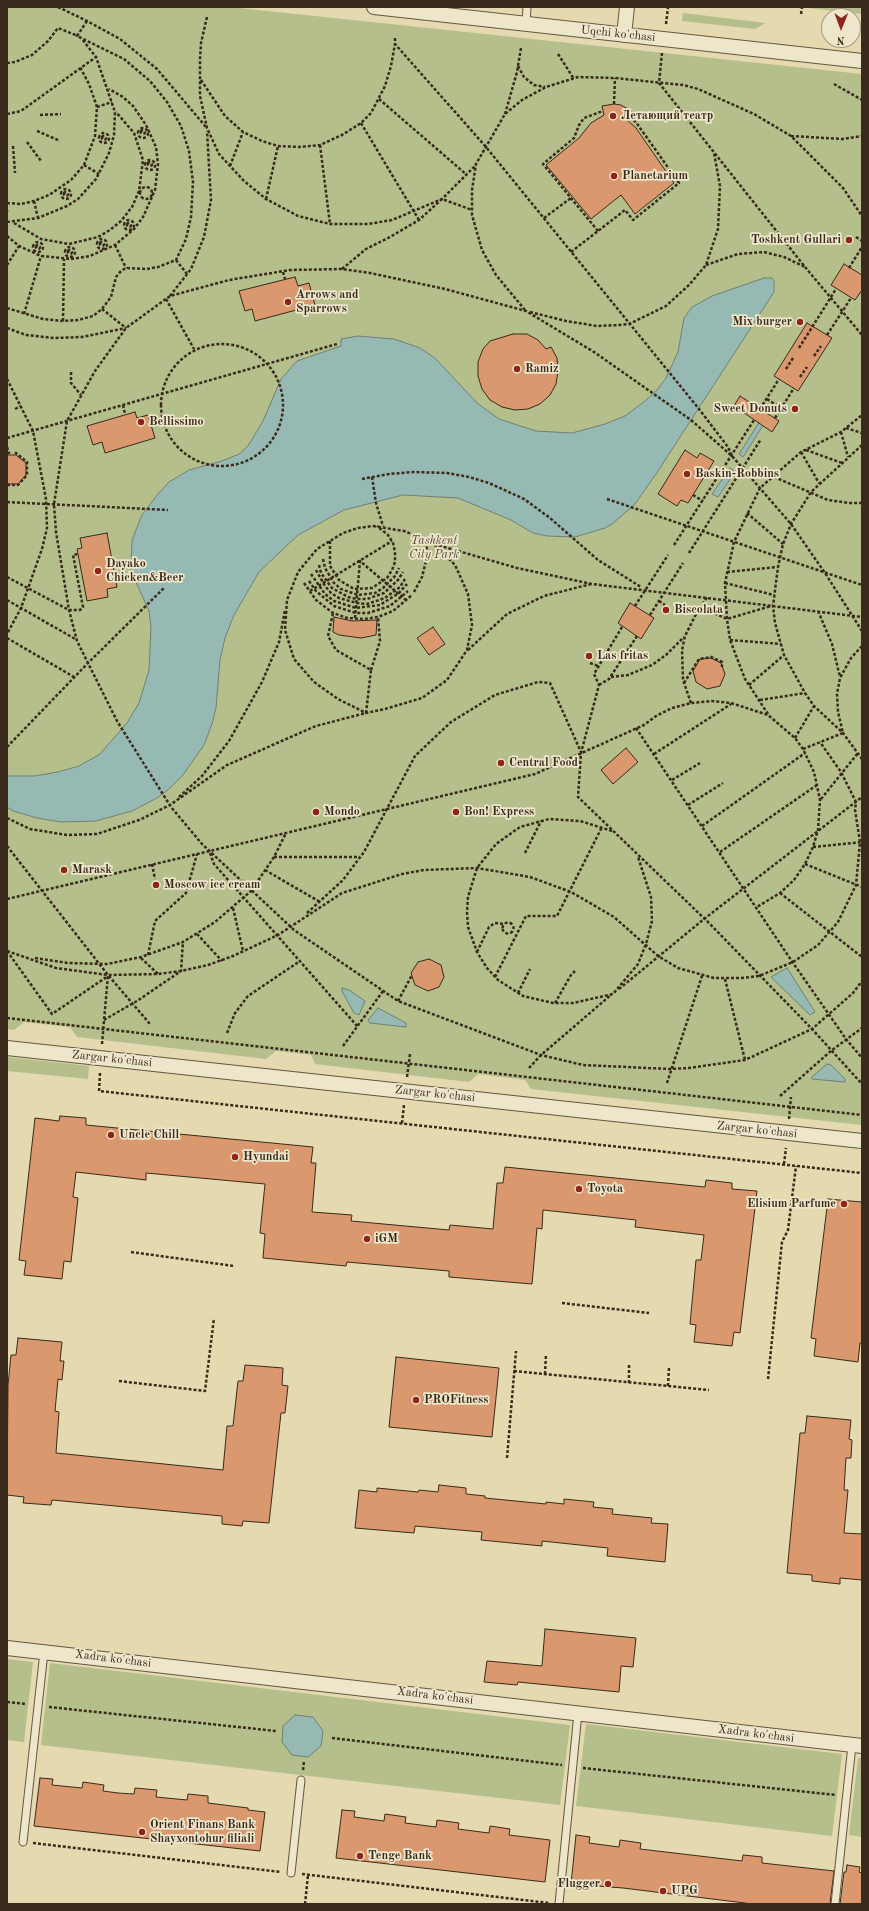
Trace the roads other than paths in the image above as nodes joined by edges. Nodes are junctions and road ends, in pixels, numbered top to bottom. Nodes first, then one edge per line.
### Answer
1 (374, 7) edge
2 (527, 7) edge
3 (627, 7) edge
4 (526, 24) junction
5 (624, 35) junction
6 (862, 61) edge
7 (7, 1048) edge
8 (862, 1141) edge
9 (7, 1648) edge
10 (44, 1652) junction
11 (578, 1713) junction
12 (857, 1745) edge
13 (301, 1780) dead end
14 (23, 1842) dead end
15 (291, 1873) dead end
16 (559, 1904) edge
17 (835, 1904) edge

1 - 4 street, Uqchi ko'chasi
2 - 4 lane
3 - 5 street
4 - 5 street, Uqchi ko'chasi
5 - 6 street, Uqchi ko'chasi
7 - 8 street, Zargar ko'chasi
9 - 10 street, Xadra ko'chasi
10 - 11 street, Xadra ko'chasi
10 - 14 lane
11 - 12 street, Xadra ko'chasi
11 - 16 lane
12 - 17 lane
13 - 15 lane

